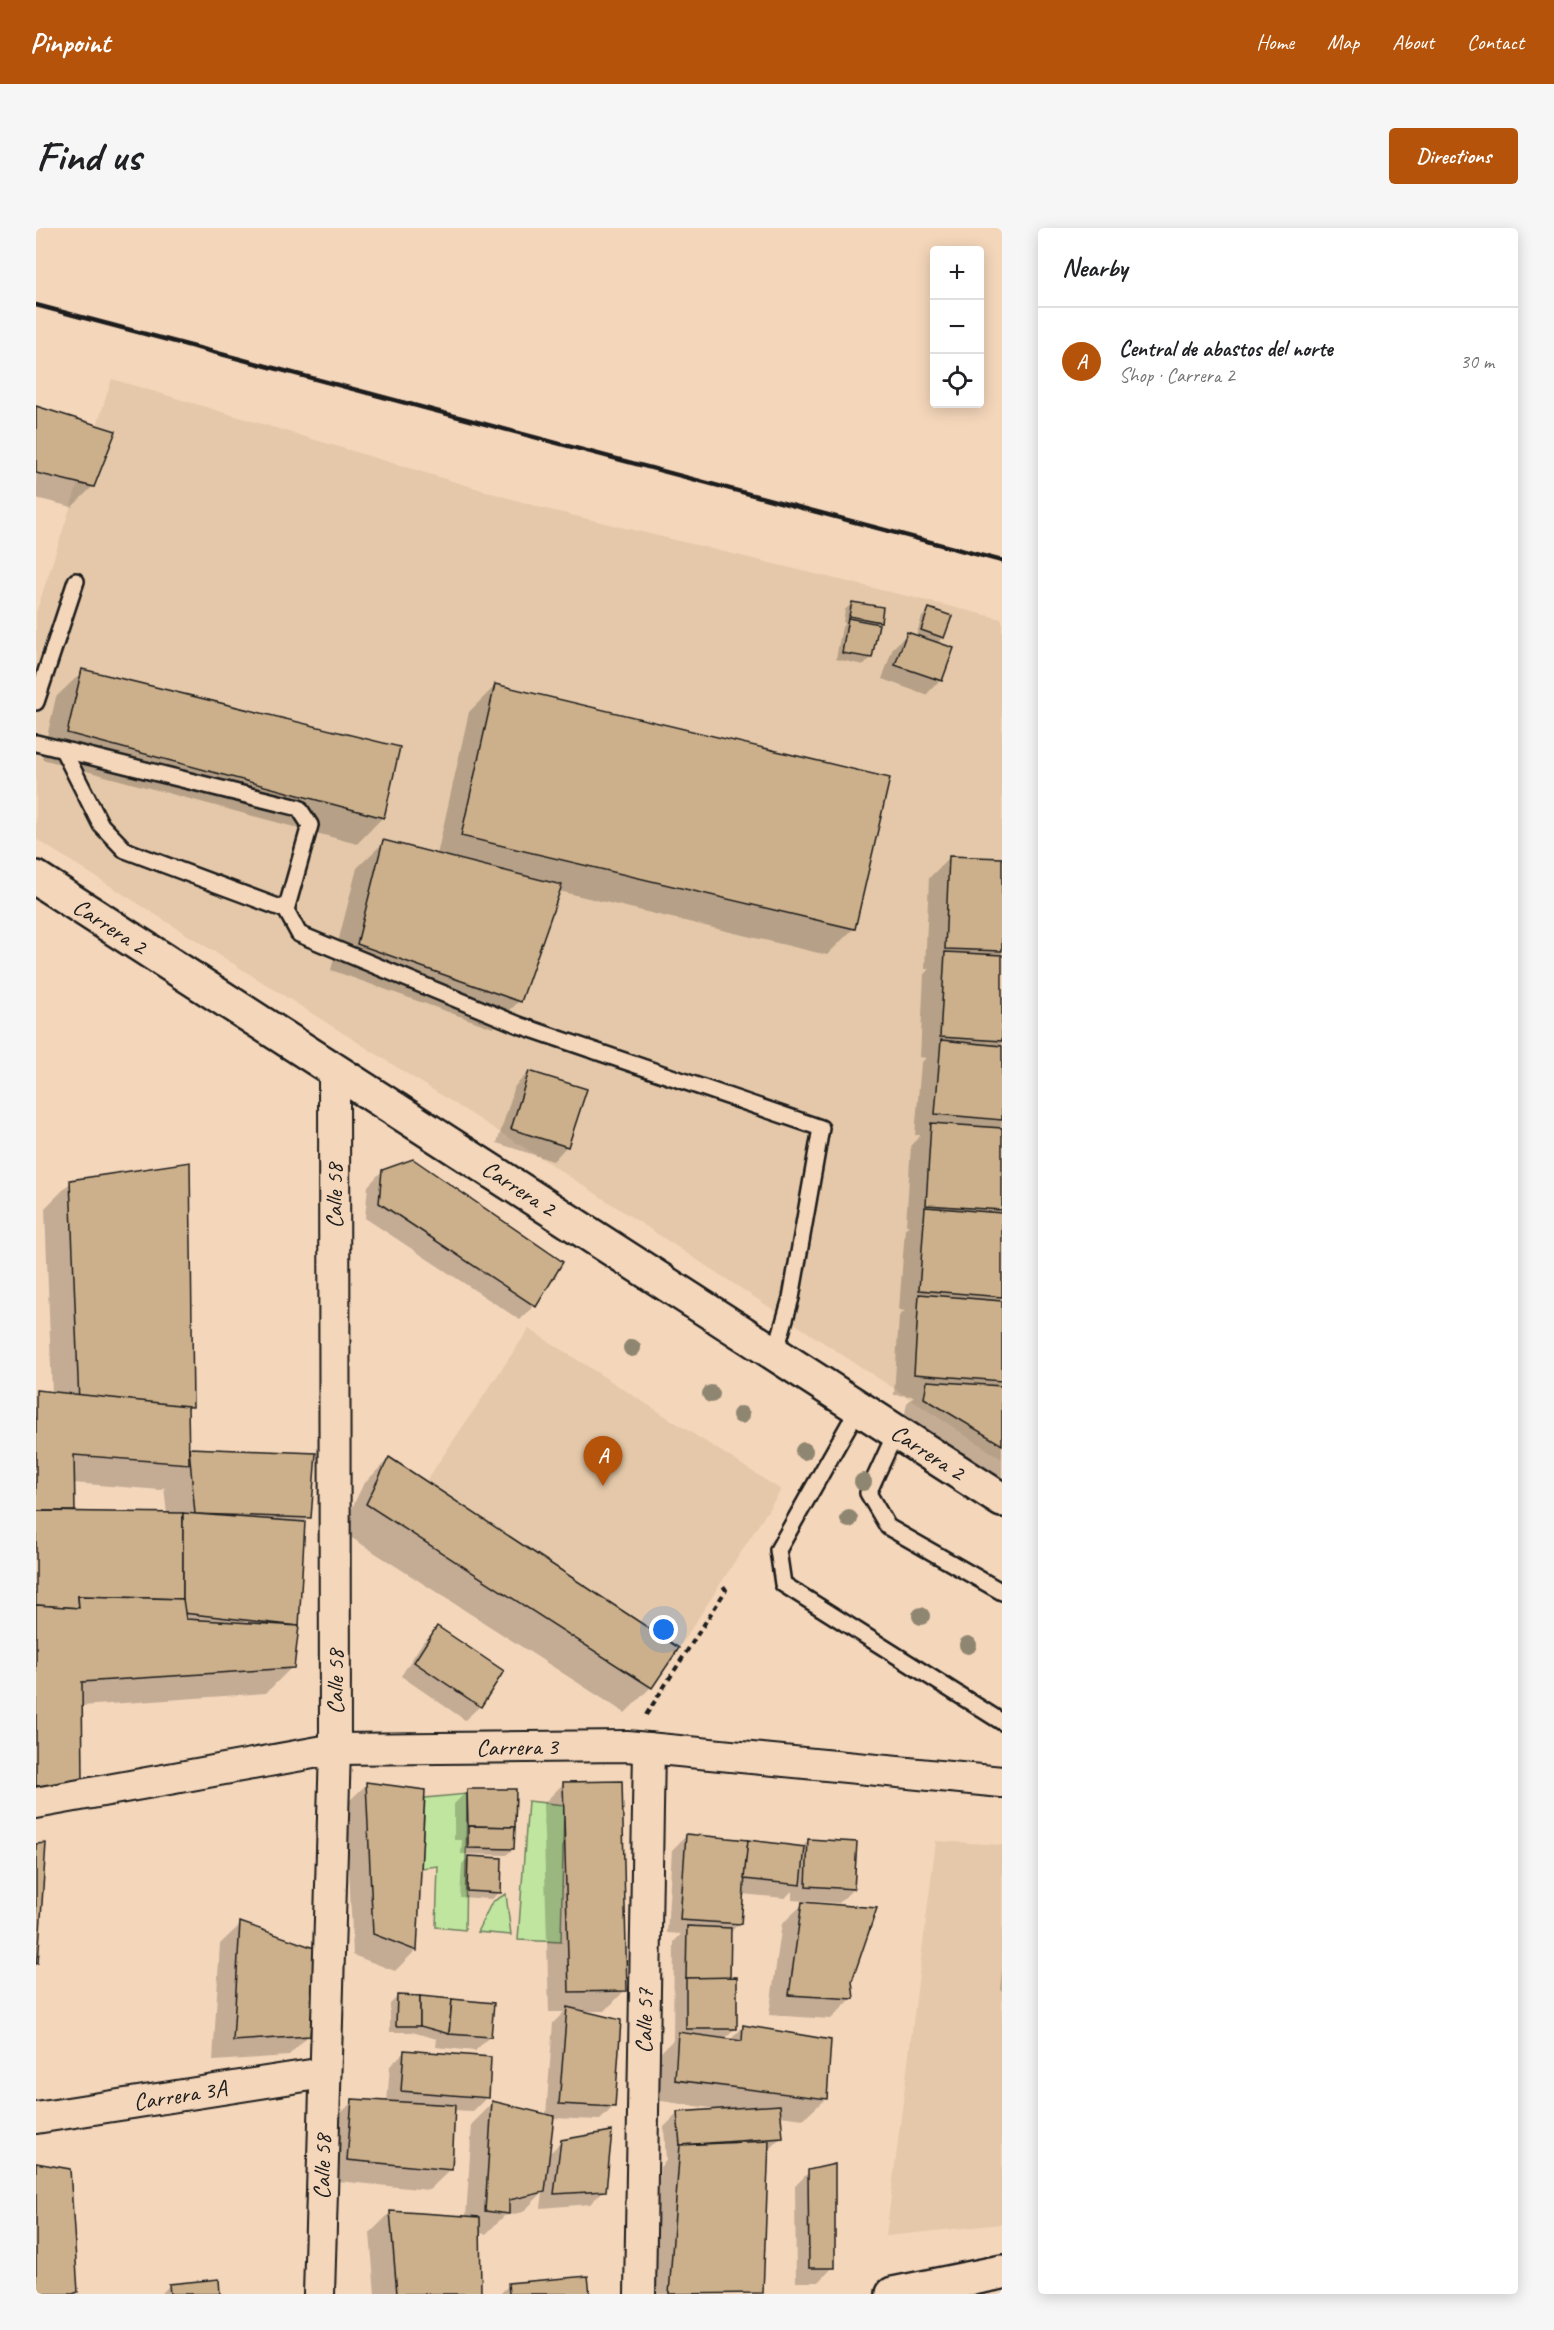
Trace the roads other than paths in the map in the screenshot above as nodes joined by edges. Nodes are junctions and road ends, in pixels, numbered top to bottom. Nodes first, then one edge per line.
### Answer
1 (76, 581) dead end
2 (36, 702) edge
3 (36, 743) edge
4 (63, 750) junction
5 (36, 879) edge
6 (286, 910) junction
7 (334, 1069) junction
8 (775, 1354) junction
9 (859, 1407) junction
10 (897, 1432) junction
11 (1002, 1500) edge
12 (1002, 1592) edge
13 (1002, 1722) edge
14 (638, 1747) junction
15 (335, 1749) junction
16 (1002, 1782) edge
17 (36, 1803) edge
18 (324, 2073) junction
19 (36, 2118) edge
20 (1002, 2272) edge
21 (319, 2294) edge
22 (640, 2294) edge
23 (892, 2294) edge

1 - 2 lane
3 - 4 lane
4 - 6 lane
4 - 6 lane
5 - 7 street, Carrera 2
6 - 8 lane
7 - 8 street, Carrera 2
7 - 15 street, Calle 58
8 - 9 street, Carrera 2
9 - 10 street, Carrera 2
9 - 13 lane
10 - 11 street, Carrera 2
10 - 12 lane
14 - 15 street, Carrera 3
14 - 16 street, Carrera 3
14 - 22 street, Calle 57
15 - 17 street, Carrera 3
15 - 18 street, Calle 58
18 - 19 street, Carrera 3A
18 - 21 street, Calle 58
20 - 23 street

